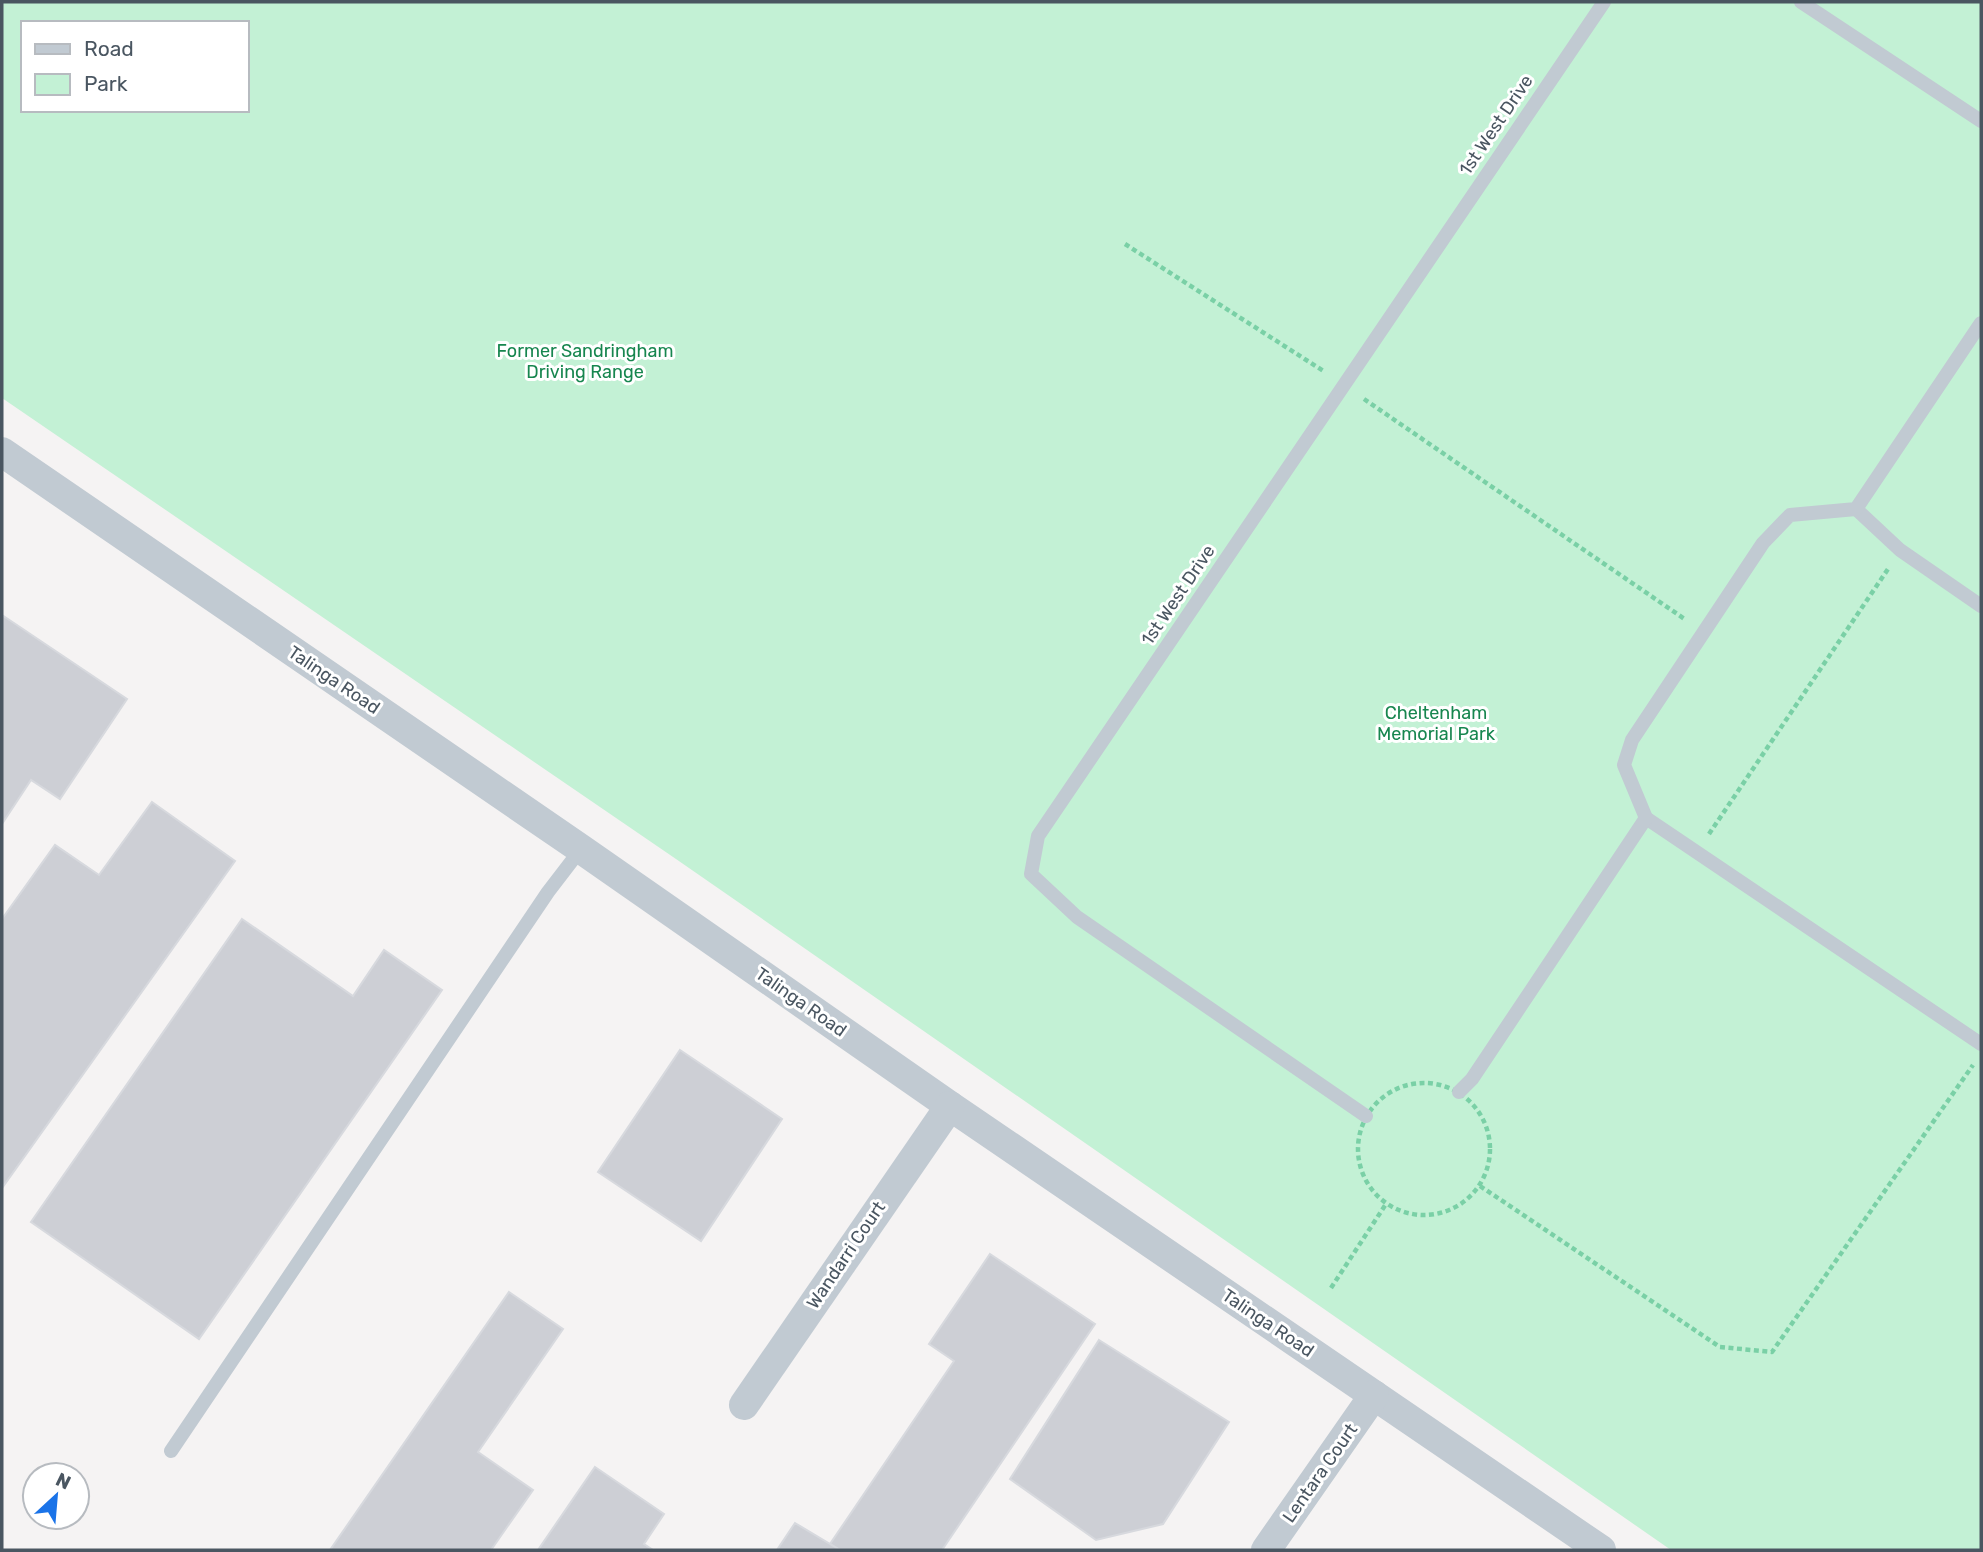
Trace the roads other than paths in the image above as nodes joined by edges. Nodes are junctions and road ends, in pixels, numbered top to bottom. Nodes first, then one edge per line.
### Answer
1 (1604, 2) edge
2 (1801, 2) edge
3 (1981, 121) edge
4 (1981, 323) edge
5 (2, 452) edge
6 (1856, 509) junction
7 (1981, 606) edge
8 (1646, 818) junction
9 (581, 849) junction
10 (1981, 1045) edge
11 (1459, 1092) dead end
12 (950, 1106) junction
13 (1366, 1116) road end
14 (1374, 1395) junction
15 (744, 1405) dead end
16 (171, 1451) dead end
17 (1266, 1550) edge
18 (1601, 1550) edge

1 - 13 lane, 1st West Drive
2 - 3 lane
4 - 6 lane
5 - 9 street, Talinga Road
6 - 7 lane
6 - 8 lane
8 - 10 lane
8 - 11 lane
9 - 12 street, Talinga Road
9 - 16 lane
12 - 14 street, Talinga Road
12 - 15 street, Wandarri Court
14 - 17 street, Lentara Court
14 - 18 street, Talinga Road

